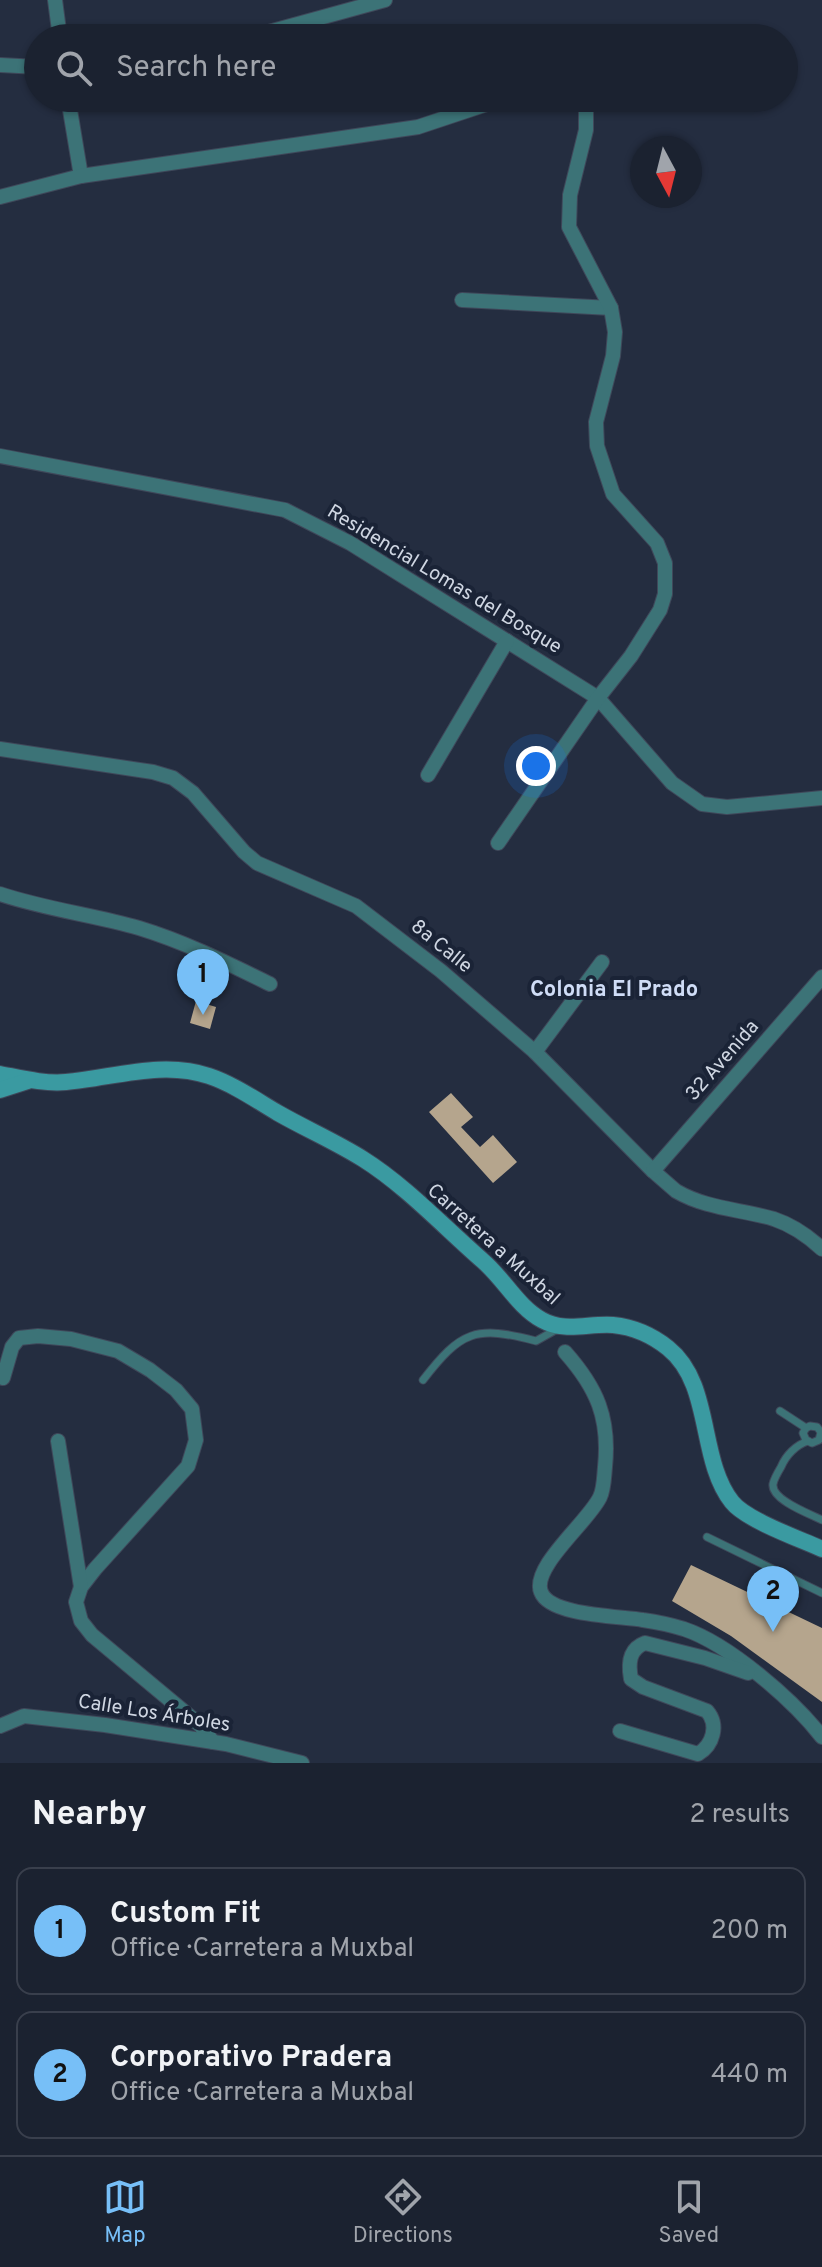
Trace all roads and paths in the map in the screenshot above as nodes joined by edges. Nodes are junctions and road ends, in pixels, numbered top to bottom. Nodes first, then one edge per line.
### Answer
1 (55, 0) edge
2 (385, 0) edge
3 (58, 24) edge
4 (298, 24) edge
5 (0, 65) edge
6 (24, 66) edge
7 (70, 112) edge
8 (463, 112) edge
9 (586, 112) edge
10 (81, 176) junction
11 (0, 197) edge
12 (462, 300) dead end
13 (611, 308) junction
14 (0, 456) edge
15 (507, 641) junction
16 (598, 698) junction
17 (0, 749) edge
18 (428, 775) dead end
19 (822, 798) edge
20 (498, 843) dead end
21 (0, 894) edge
22 (602, 962) dead end
23 (822, 977) edge
24 (270, 984) dead end
25 (535, 1052) junction
26 (0, 1074) edge
27 (29, 1080) junction
28 (0, 1090) edge
29 (653, 1171) junction
30 (820, 1243) edge
31 (561, 1327) junction
32 (565, 1352) dead end
33 (3, 1378) dead end
34 (423, 1380) dead end
35 (780, 1411) dead end
36 (806, 1428) junction
37 (820, 1440) edge
38 (58, 1441) dead end
39 (808, 1441) junction
40 (822, 1520) edge
41 (707, 1537) dead end
42 (822, 1549) edge
43 (81, 1587) junction
44 (822, 1593) edge
45 (756, 1675) junction
46 (4, 1720) edge
47 (620, 1731) dead end
48 (822, 1737) edge
49 (213, 1742) junction
50 (302, 1763) edge

1 - 3 street
2 - 4 street
5 - 6 street
7 - 10 street
8 - 10 street
9 - 13 street
10 - 11 street
12 - 13 street
13 - 16 street
14 - 15 street, Residencial Lomas del Bosque
15 - 16 street, Residencial Lomas del Bosque
15 - 18 street
16 - 19 street, Residencial Lomas del Bosque
16 - 20 street
17 - 25 street, 8a Calle
21 - 24 street
22 - 25 street
23 - 29 street, 32 Avenida
25 - 29 street, 8a Calle
26 - 27 main road, Carretera a Muxbal
27 - 28 main road
27 - 31 main road, Carretera a Muxbal
29 - 30 street, 8a Calle
31 - 34 lane
31 - 42 main road, Carretera a Muxbal
32 - 45 street
33 - 43 street
35 - 36 lane
36 - 37 lane
36 - 39 lane
37 - 39 lane
38 - 43 street
39 - 40 lane
41 - 44 lane
43 - 49 street
45 - 47 street
45 - 48 street
46 - 49 street, Calle Los Árboles
49 - 50 street, Calle Los Árboles

